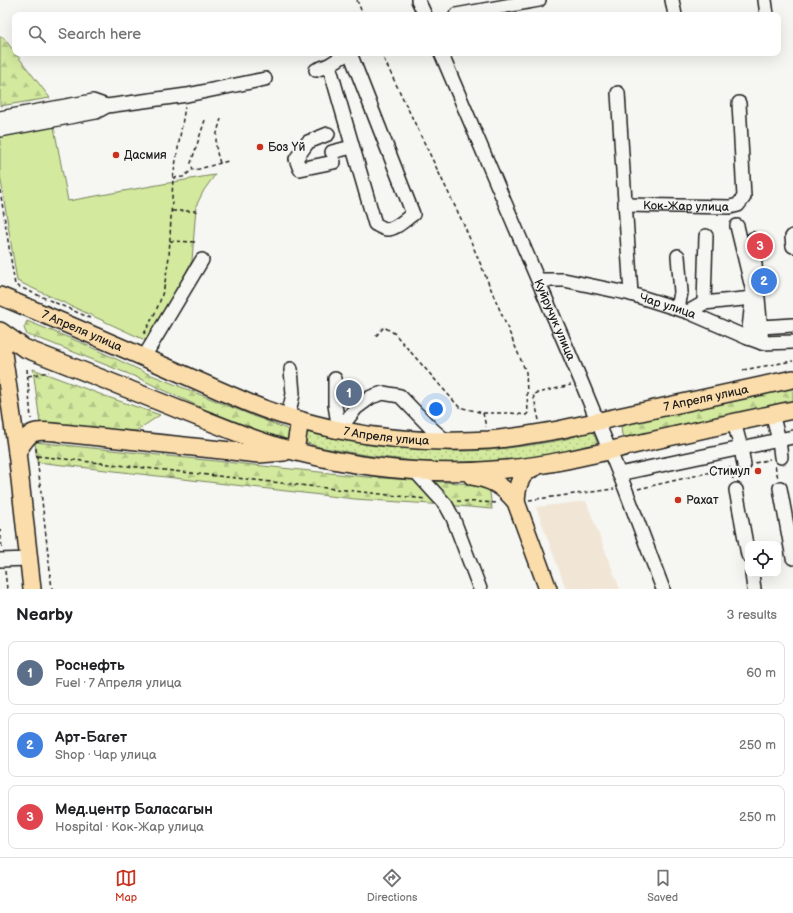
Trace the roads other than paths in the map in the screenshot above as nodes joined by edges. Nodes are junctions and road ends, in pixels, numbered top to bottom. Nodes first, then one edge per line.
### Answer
1 (418, 0) edge
2 (539, 0) edge
3 (672, 0) edge
4 (765, 0) edge
5 (424, 12) edge
6 (473, 12) edge
7 (674, 12) edge
8 (767, 12) edge
9 (344, 56) edge
10 (350, 56) edge
11 (442, 56) edge
12 (329, 65) junction
13 (316, 70) dead end
14 (265, 79) dead end
15 (618, 93) dead end
16 (739, 103) dead end
17 (107, 106) junction
18 (0, 118) edge
19 (0, 130) edge
20 (328, 134) dead end
21 (352, 147) junction
22 (625, 205) junction
23 (737, 226) dead end
24 (706, 236) dead end
25 (793, 236) edge
26 (753, 240) dead end
27 (793, 246) edge
28 (678, 256) dead end
29 (202, 260) dead end
30 (539, 280) junction
31 (631, 294) junction
32 (0, 296) edge
33 (753, 298) junction
34 (704, 302) junction
35 (683, 310) junction
36 (793, 325) edge
37 (761, 327) junction
38 (0, 331) edge
39 (748, 338) junction
40 (762, 342) junction
41 (793, 342) edge
42 (148, 351) junction
43 (291, 369) dead end
44 (335, 379) dead end
45 (793, 379) edge
46 (793, 410) edge
47 (772, 414) junction
48 (294, 418) junction
49 (598, 421) junction
50 (734, 422) junction
51 (339, 430) junction
52 (793, 437) edge
53 (779, 440) junction
54 (446, 441) junction
55 (741, 448) junction
56 (610, 450) junction
57 (17, 452) junction
58 (295, 452) junction
59 (781, 457) road end
60 (744, 465) road end
61 (537, 466) junction
62 (415, 471) junction
63 (449, 472) junction
64 (619, 474) junction
65 (780, 488) dead end
66 (736, 490) dead end
67 (515, 502) junction
68 (745, 541) edge
69 (793, 558) edge
70 (29, 559) junction
71 (0, 560) edge
72 (752, 577) edge
73 (32, 589) edge
74 (480, 589) edge
75 (548, 589) edge
76 (663, 589) edge
77 (754, 589) edge

1 - 5 street
2 - 6 street
3 - 7 street
4 - 8 street
9 - 12 street
10 - 21 street
11 - 30 street, Куйручук улица
12 - 13 street
12 - 21 street
14 - 17 street
15 - 22 street, Кок-Жар улица
16 - 22 street, Кок-Жар улица
17 - 18 street
17 - 19 street
20 - 21 street
22 - 31 street, Кок-Жар улица
23 - 33 street
24 - 34 street
25 - 27 street
26 - 37 street
28 - 35 street
29 - 42 street
30 - 31 street, Чар улица
30 - 49 street, Куйручук улица
31 - 35 street, Чар улица
32 - 42 main road, 7 Апреля улица
33 - 34 street
33 - 39 street
34 - 35 street
35 - 39 street, Чар улица
36 - 37 street
37 - 40 street
38 - 57 main road
38 - 58 main road
39 - 40 street, Чар улица
40 - 41 street, Чар улица
42 - 48 main road, 7 Апреля улица
43 - 48 street
44 - 51 street
45 - 49 main road, 7 Апреля улица
46 - 47 main road
47 - 50 main road
47 - 53 street
48 - 51 main road, 7 Апреля улица
48 - 58 main road
49 - 54 main road, 7 Апреля улица
49 - 56 street, Куйручук улица
50 - 55 street
50 - 56 main road
51 - 54 main road, 7 Апреля улица
51 - 54 street
52 - 53 street
53 - 55 street
53 - 59 street
55 - 60 street
55 - 64 street
56 - 61 main road
56 - 64 street, Куйручук улица
57 - 58 main road
57 - 70 main road
58 - 62 main road
61 - 63 main road
61 - 67 main road
62 - 63 main road
62 - 74 street
63 - 67 main road
64 - 76 street, Куйручук улица
65 - 69 street
66 - 68 street
67 - 75 main road
70 - 71 street
70 - 73 main road
72 - 77 street

